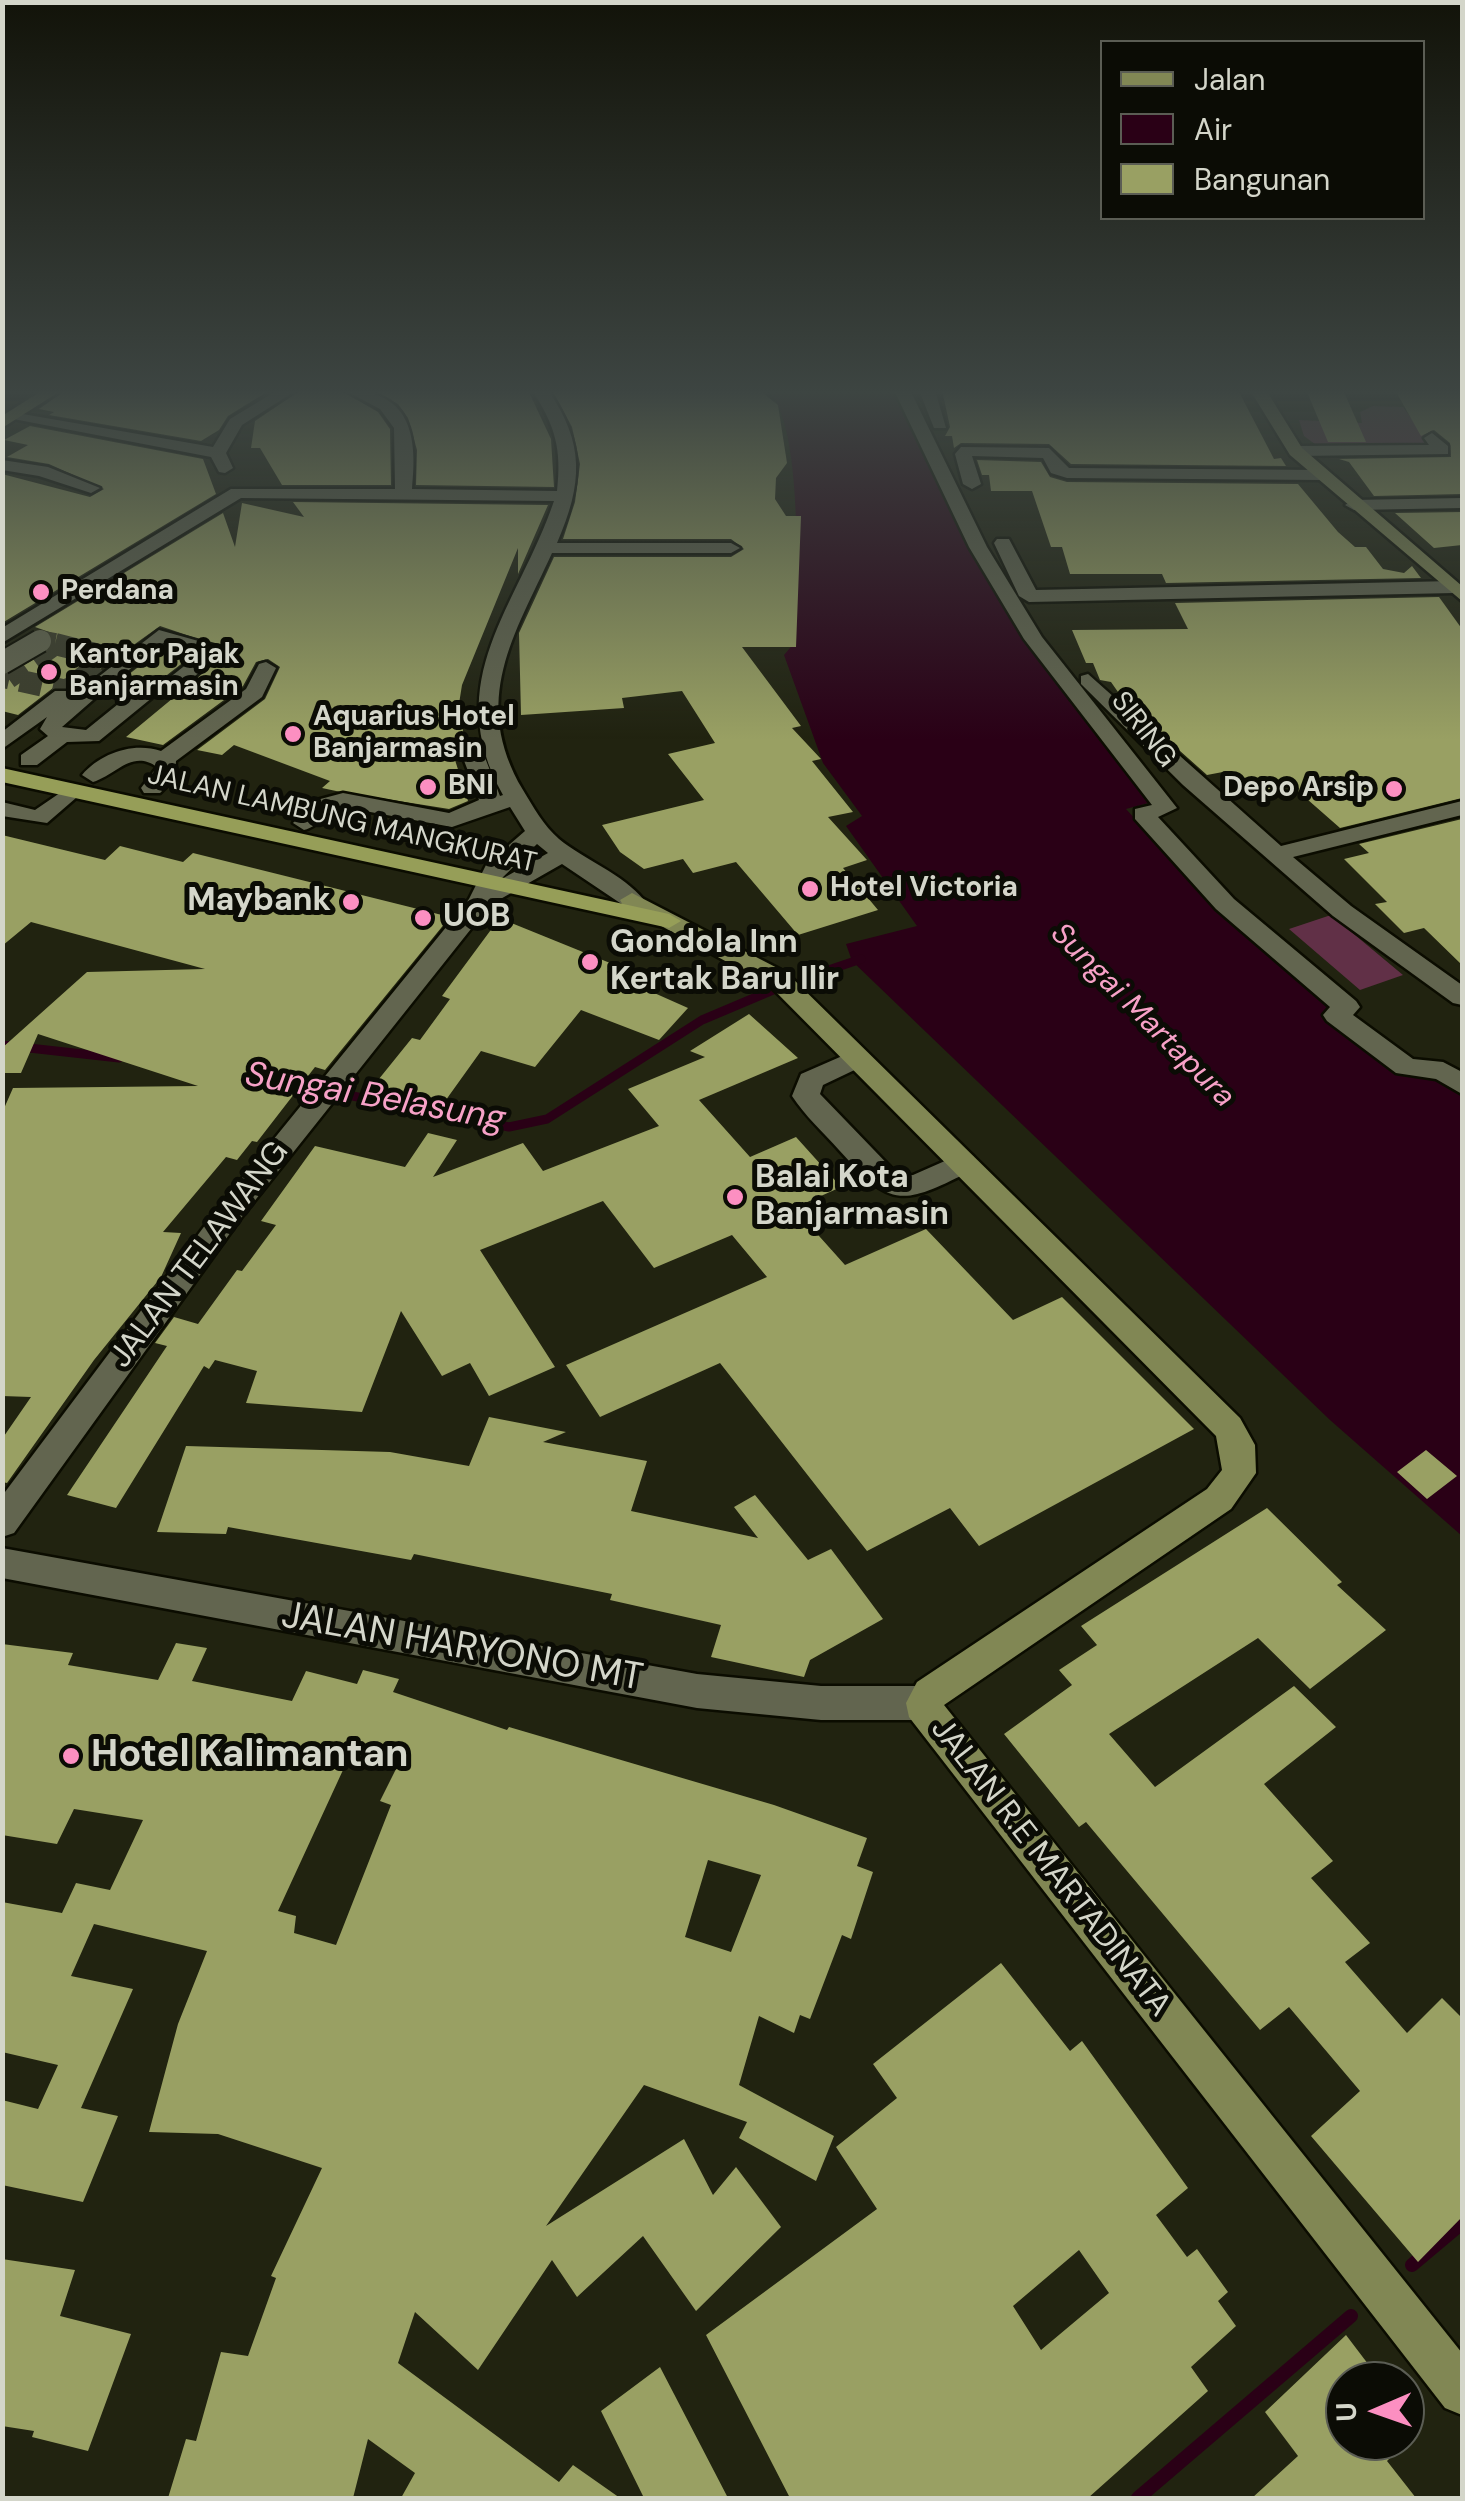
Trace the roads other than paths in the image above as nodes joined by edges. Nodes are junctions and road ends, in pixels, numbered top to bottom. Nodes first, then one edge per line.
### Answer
1 (215, 507) edge
2 (559, 507) edge
3 (959, 507) edge
4 (1356, 507) edge
5 (1002, 542) dead end
6 (548, 548) junction
7 (731, 548) dead end
8 (1456, 584) edge
9 (1029, 596) junction
10 (4, 636) edge
11 (2, 664) edge
12 (266, 668) dead end
13 (105, 679) junction
14 (149, 690) junction
15 (67, 692) dead end
16 (2, 720) edge
17 (2, 730) edge
18 (62, 736) junction
19 (2, 744) edge
20 (471, 750) dead end
21 (2, 754) edge
22 (164, 760) junction
23 (93, 775) junction
24 (13, 776) edge
25 (152, 788) junction
26 (73, 791) junction
27 (517, 799) junction
28 (492, 804) junction
29 (1462, 808) edge
30 (2, 809) edge
31 (304, 822) junction
32 (538, 832) junction
33 (566, 852) junction
34 (1276, 854) junction
35 (530, 873) junction
36 (491, 884) junction
37 (632, 900) junction
38 (669, 921) junction
39 (1462, 997) edge
40 (856, 1060) junction
41 (1462, 1085) edge
42 (963, 1162) junction
43 (2, 1523) edge
44 (2, 1564) edge
45 (925, 1703) junction
46 (1462, 2391) edge

1 - 10 street
2 - 6 street
3 - 41 street, SIRING
4 - 8 main road
5 - 9 street
6 - 7 street
6 - 27 street
8 - 9 street
9 - 34 street
10 - 11 street, bridge
12 - 22 street
13 - 14 street
13 - 14 street
13 - 18 street
14 - 18 street
15 - 19 street
16 - 17 street
18 - 24 street
20 - 28 street
21 - 24 highway, JALAN LAMBUNG MANGKURAT
22 - 23 street
22 - 25 street
23 - 24 highway, JALAN LAMBUNG MANGKURAT
23 - 25 highway, JALAN LAMBUNG MANGKURAT
23 - 26 highway
24 - 26 highway, JALAN LAMBUNG MANGKURAT
25 - 31 highway, JALAN LAMBUNG MANGKURAT
26 - 30 street
26 - 36 highway, JALAN LAMBUNG MANGKURAT
27 - 28 street
27 - 32 street
28 - 31 street
29 - 34 street
31 - 36 highway, JALAN LAMBUNG MANGKURAT
32 - 33 street, JALAN R.E MARTADINATA
32 - 36 street, JALAN TELAWANG
33 - 35 street
33 - 37 street, JALAN R.E MARTADINATA
34 - 39 street
35 - 36 highway, JALAN LAMBUNG MANGKURAT
35 - 37 highway, JALAN LAMBUNG MANGKURAT
36 - 38 highway, JALAN LAMBUNG MANGKURAT
36 - 43 street, JALAN TELAWANG
37 - 38 main road, JALAN R.E MARTADINATA
38 - 40 main road, JALAN R.E MARTADINATA
40 - 42 main road, JALAN R.E MARTADINATA
40 - 42 street
42 - 45 main road, JALAN R.E MARTADINATA
44 - 45 street, JALAN HARYONO MT
45 - 46 main road, JALAN R.E MARTADINATA

